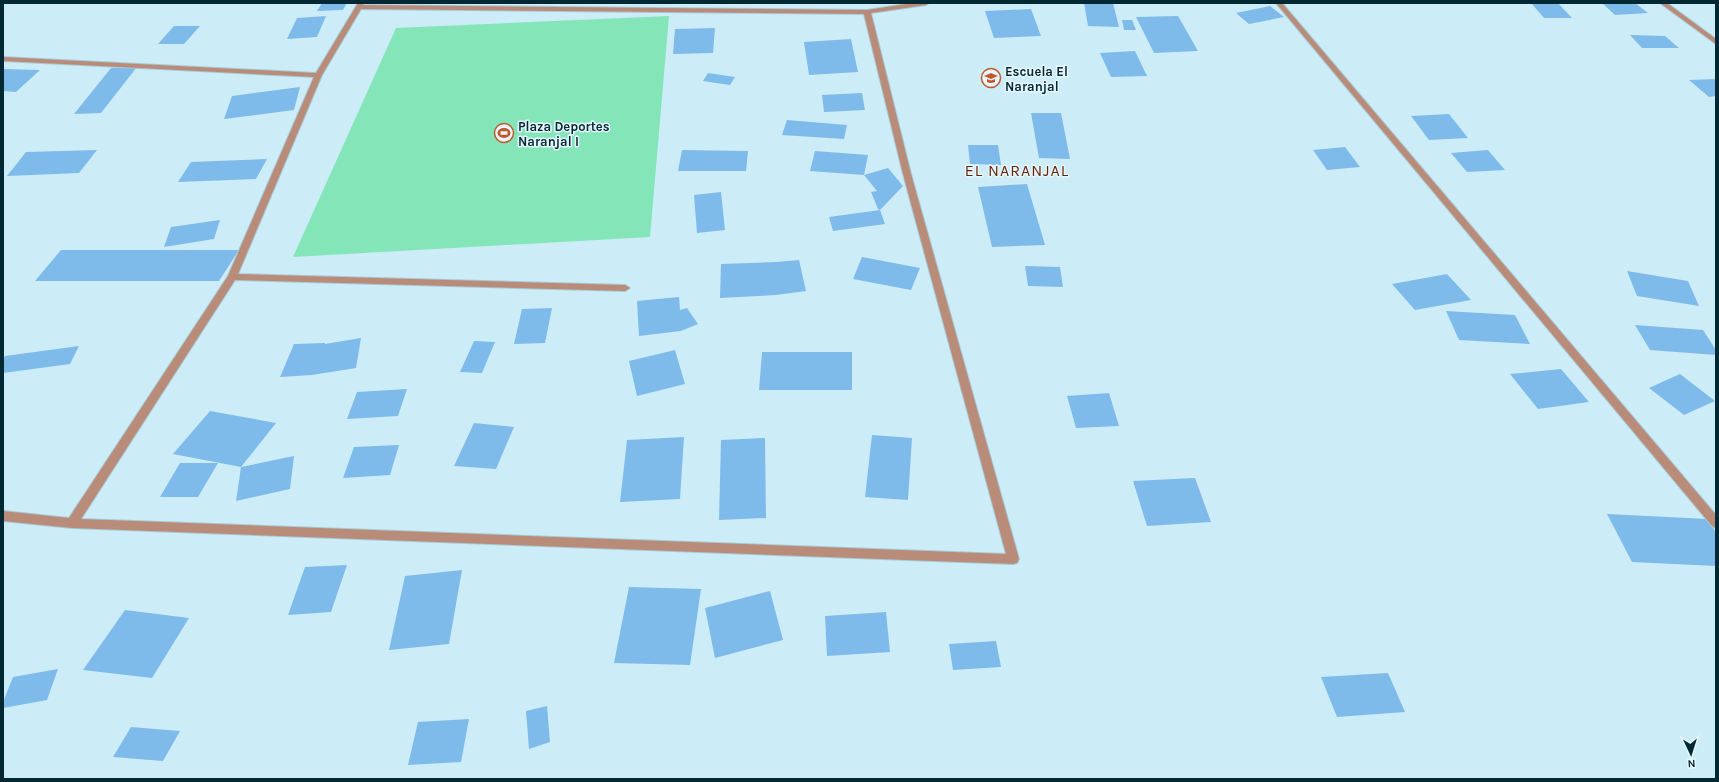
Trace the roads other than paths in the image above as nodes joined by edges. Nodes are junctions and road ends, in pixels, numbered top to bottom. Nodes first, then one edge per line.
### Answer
1 (922, 3) edge
2 (926, 3) edge
3 (1279, 3) edge
4 (1663, 3) edge
5 (360, 5) edge
6 (867, 12) junction
7 (1716, 42) edge
8 (3, 59) edge
9 (318, 75) junction
10 (232, 277) junction
11 (625, 288) dead end
12 (3, 516) edge
13 (72, 523) junction
14 (1716, 524) edge

1 - 2 street
1 - 6 street
3 - 14 street
4 - 7 street
5 - 6 street
5 - 9 street
6 - 13 street
8 - 9 street
9 - 10 street
10 - 11 street
10 - 13 street
12 - 13 street

